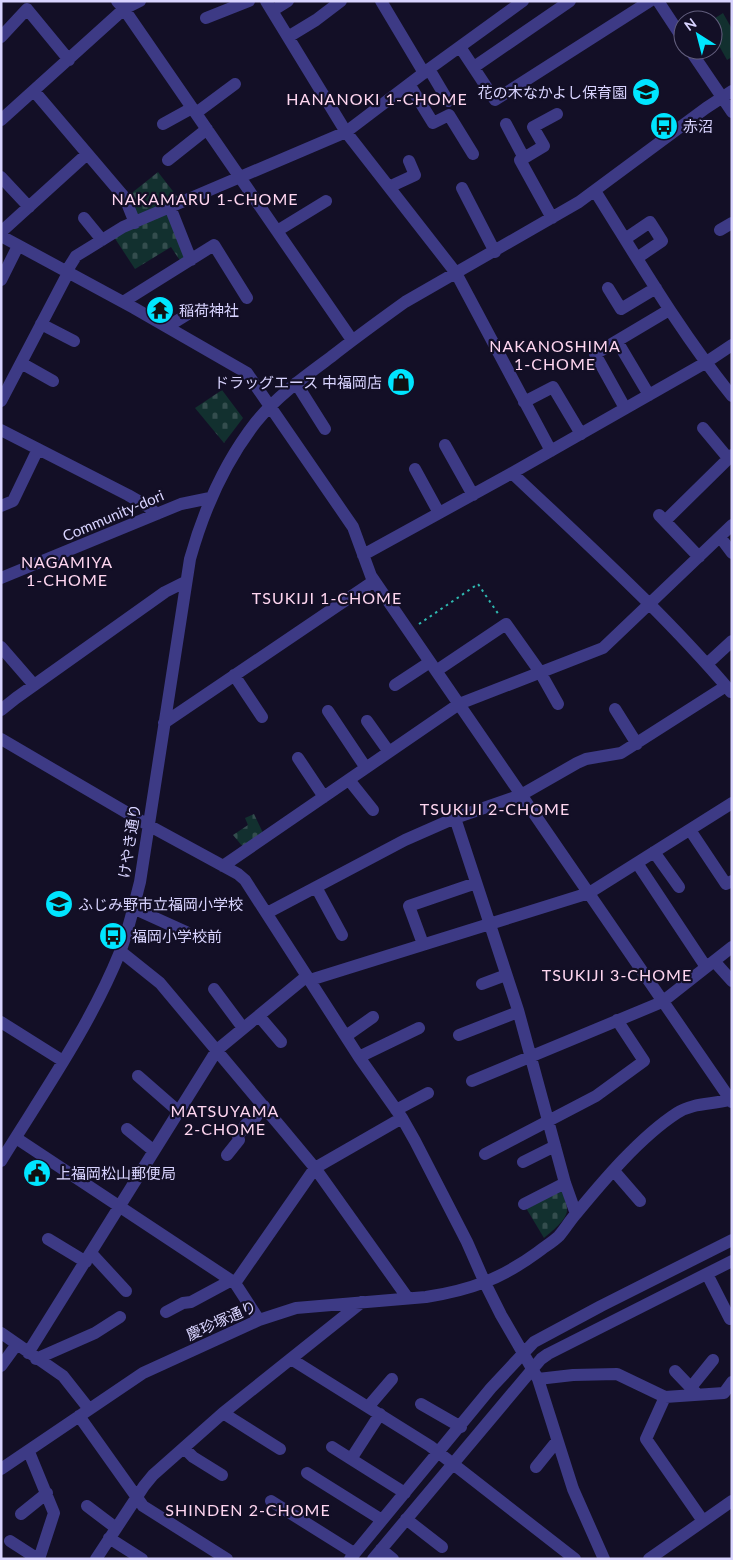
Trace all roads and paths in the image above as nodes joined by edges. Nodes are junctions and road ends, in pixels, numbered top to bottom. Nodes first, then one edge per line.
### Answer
1 (140, 1) edge
2 (249, 1) edge
3 (288, 1) edge
4 (341, 1) edge
5 (381, 1) edge
6 (523, 1) edge
7 (570, 1) edge
8 (650, 1) edge
9 (658, 1) edge
10 (121, 5) edge
11 (269, 6) edge
12 (206, 18) dead end
13 (673, 24) edge
14 (1, 37) edge
15 (288, 37) junction
16 (460, 47) junction
17 (69, 60) junction
18 (698, 60) edge
19 (474, 67) junction
20 (426, 71) junction
21 (235, 84) dead end
22 (409, 84) junction
23 (34, 91) junction
24 (726, 94) edge
25 (448, 101) dead end
26 (194, 111) junction
27 (732, 112) edge
28 (557, 114) dead end
29 (1, 120) edge
30 (162, 124) dead end
31 (506, 124) dead end
32 (207, 129) junction
33 (346, 132) junction
34 (87, 154) junction
35 (473, 154) dead end
36 (524, 158) junction
37 (168, 160) dead end
38 (409, 161) dead end
39 (1, 177) edge
40 (241, 177) junction
41 (389, 187) junction
42 (595, 191) junction
43 (326, 201) dead end
44 (454, 204) dead end
45 (29, 207) junction
46 (170, 207) junction
47 (84, 218) dead end
48 (552, 218) junction
49 (135, 223) junction
50 (732, 223) edge
51 (276, 230) junction
52 (720, 230) dead end
53 (1, 232) edge
54 (1, 236) edge
55 (625, 239) junction
56 (102, 240) junction
57 (18, 246) junction
58 (495, 252) junction
59 (637, 258) junction
60 (191, 260) junction
61 (67, 272) junction
62 (456, 273) junction
63 (1, 280) edge
64 (608, 288) dead end
65 (656, 288) junction
66 (247, 298) dead end
67 (123, 302) junction
68 (196, 309) dead end
69 (669, 310) junction
70 (41, 324) junction
71 (167, 327) junction
72 (352, 340) junction
73 (74, 341) dead end
74 (617, 341) junction
75 (732, 345) edge
76 (21, 363) junction
77 (705, 363) junction
78 (53, 381) dead end
79 (296, 383) junction
80 (648, 395) junction
81 (732, 396) edge
82 (1, 401) edge
83 (524, 402) junction
84 (270, 407) junction
85 (625, 408) junction
86 (703, 428) dead end
87 (325, 429) dead end
88 (1, 430) edge
89 (581, 434) junction
90 (445, 445) dead end
91 (38, 449) junction
92 (551, 451) junction
93 (730, 456) edge
94 (415, 469) dead end
95 (512, 473) junction
96 (473, 495) junction
97 (210, 498) junction
98 (1, 506) edge
99 (439, 513) junction
100 (156, 514) junction
101 (732, 525) edge
102 (720, 537) junction
103 (732, 552) edge
104 (363, 555) junction
105 (699, 556) junction
106 (1, 578) edge
107 (374, 581) junction
108 (185, 582) junction
109 (650, 605) junction
110 (506, 624) junction
111 (409, 630) junction
112 (732, 642) edge
113 (1, 647) edge
114 (707, 664) junction
115 (433, 666) junction
116 (540, 672) junction
117 (234, 675) junction
118 (34, 685) junction
119 (395, 685) dead end
120 (729, 690) edge
121 (459, 704) junction
122 (558, 704) dead end
123 (615, 709) dead end
124 (1, 710) edge
125 (328, 711) dead end
126 (262, 717) dead end
127 (367, 721) dead end
128 (164, 723) junction
129 (1, 739) edge
130 (637, 744) junction
131 (389, 752) junction
132 (298, 758) dead end
133 (366, 768) junction
134 (348, 780) junction
135 (521, 795) junction
136 (324, 797) junction
137 (732, 803) edge
138 (373, 810) dead end
139 (454, 818) junction
140 (148, 825) junction
141 (690, 830) junction
142 (654, 852) junction
143 (637, 863) junction
144 (223, 866) junction
145 (476, 883) junction
146 (730, 886) edge
147 (316, 887) junction
148 (679, 887) dead end
149 (589, 893) junction
150 (133, 908) junction
151 (267, 913) junction
152 (490, 924) junction
153 (186, 932) dead end
154 (342, 935) dead end
155 (423, 944) junction
156 (732, 947) edge
157 (120, 951) junction
158 (710, 964) junction
159 (506, 975) junction
160 (308, 978) junction
161 (732, 981) edge
162 (482, 984) dead end
163 (214, 989) dead end
164 (662, 1002) junction
165 (518, 1012) junction
166 (259, 1016) junction
167 (373, 1017) dead end
168 (618, 1020) junction
169 (1, 1022) edge
170 (243, 1028) junction
171 (419, 1028) dead end
172 (458, 1035) dead end
173 (346, 1036) junction
174 (281, 1042) dead end
175 (217, 1050) junction
176 (360, 1057) junction
177 (531, 1057) junction
178 (63, 1061) junction
179 (138, 1076) dead end
180 (472, 1082) dead end
181 (428, 1093) dead end
182 (731, 1100) edge
183 (264, 1106) junction
184 (178, 1111) junction
185 (399, 1114) junction
186 (549, 1122) junction
187 (127, 1129) dead end
188 (16, 1138) junction
189 (555, 1146) junction
190 (154, 1151) junction
191 (485, 1154) dead end
192 (227, 1155) dead end
193 (1, 1161) edge
194 (523, 1162) dead end
195 (315, 1168) junction
196 (614, 1171) junction
197 (566, 1184) junction
198 (640, 1201) dead end
199 (524, 1204) dead end
200 (120, 1206) junction
201 (576, 1214) junction
202 (48, 1239) dead end
203 (732, 1240) edge
204 (88, 1258) junction
205 (732, 1260) edge
206 (707, 1274) junction
207 (232, 1282) junction
208 (485, 1283) junction
209 (126, 1291) dead end
210 (407, 1297) junction
211 (362, 1302) junction
212 (166, 1312) dead end
213 (120, 1317) dead end
214 (730, 1319) dead end
215 (259, 1320) junction
216 (1, 1333) edge
217 (17, 1344) junction
218 (523, 1354) junction
219 (32, 1356) junction
220 (291, 1358) junction
221 (713, 1360) dead end
222 (1, 1366) edge
223 (675, 1371) dead end
224 (535, 1374) junction
225 (392, 1379) dead end
226 (728, 1388) edge
227 (694, 1390) junction
228 (665, 1397) junction
229 (421, 1404) dead end
230 (732, 1404) edge
231 (368, 1407) junction
232 (84, 1412) junction
233 (223, 1413) junction
234 (380, 1414) junction
235 (461, 1427) junction
236 (557, 1440) junction
237 (332, 1447) dead end
238 (184, 1448) junction
239 (280, 1449) dead end
240 (29, 1452) junction
241 (439, 1453) junction
242 (351, 1459) junction
243 (452, 1465) junction
244 (536, 1467) dead end
245 (1, 1469) edge
246 (307, 1473) dead end
247 (222, 1475) dead end
248 (47, 1493) junction
249 (405, 1493) junction
250 (136, 1499) junction
251 (271, 1501) dead end
252 (732, 1501) edge
253 (87, 1506) dead end
254 (21, 1514) dead end
255 (406, 1519) junction
256 (382, 1520) junction
257 (703, 1521) junction
258 (113, 1533) junction
259 (10, 1541) dead end
260 (442, 1547) dead end
261 (377, 1554) edge
262 (126, 1555) edge
263 (352, 1556) edge
264 (39, 1559) edge
265 (96, 1559) edge
266 (142, 1559) edge
267 (227, 1559) edge
268 (393, 1559) edge
269 (575, 1559) edge
270 (604, 1559) edge
271 (649, 1559) edge

1 - 10 street
2 - 12 street
3 - 11 street
4 - 15 street
5 - 20 street
6 - 16 street
7 - 19 street
8 - 19 street
9 - 13 street
10 - 17 street
10 - 26 street
11 - 15 street
14 - 17 street
15 - 33 street
16 - 19 street
16 - 20 street
17 - 23 street
18 - 24 street
20 - 22 street
20 - 25 street
21 - 26 street
22 - 33 street
22 - 35 street
23 - 29 street
23 - 34 street
24 - 27 street
24 - 42 street, けやき通り
26 - 30 street
26 - 32 street
28 - 36 street
31 - 36 street
32 - 37 street
32 - 40 street
33 - 40 street
33 - 41 street
34 - 45 street
34 - 49 street
36 - 48 street
38 - 41 street
39 - 45 street
40 - 46 street
40 - 51 street
41 - 62 street
42 - 48 street, けやき通り
42 - 55 street
43 - 51 street
44 - 58 street
45 - 53 street
46 - 49 street
46 - 60 street
47 - 56 street
48 - 58 street, けやき通り
49 - 56 street
50 - 52 street
51 - 72 street
54 - 57 street
55 - 59 street
55 - 59 street
56 - 61 street
57 - 61 street
57 - 63 street
58 - 62 street, けやき通り
59 - 65 street
60 - 66 street
60 - 67 street
61 - 67 street
61 - 70 street
62 - 72 street, けやき通り
62 - 83 street
64 - 65 street
65 - 69 street
67 - 71 street
68 - 71 street
69 - 74 street
69 - 77 street
70 - 73 street
70 - 76 street
71 - 84 street
72 - 79 street, けやき通り
74 - 80 street
74 - 85 street
75 - 77 street
76 - 78 street
76 - 82 street
77 - 80 street
77 - 81 street
79 - 84 street, けやき通り
79 - 87 street
80 - 85 street
83 - 89 street
83 - 92 street
84 - 97 street, けやき通り
84 - 104 street
85 - 89 street
86 - 93 street
88 - 91 street
89 - 92 street
90 - 96 street
91 - 98 street
91 - 100 street
92 - 95 street
93 - 105 street
94 - 99 street
95 - 96 street
95 - 109 street
96 - 99 street
97 - 100 street, Community-dori
97 - 108 street, けやき通り
99 - 104 street
100 - 106 street, Community-dori
101 - 102 street
102 - 103 street
102 - 105 street
104 - 107 street
105 - 109 street
107 - 111 street
107 - 117 street
108 - 118 street
108 - 128 street, けやき通り
109 - 114 street
109 - 116 street
110 - 111 path
110 - 115 street
110 - 116 street
111 - 115 street
112 - 114 street
113 - 118 street
114 - 120 street
115 - 119 street
115 - 121 street
116 - 121 street
116 - 122 street
117 - 126 street
117 - 128 street
118 - 124 street
120 - 130 street
121 - 131 street
121 - 135 street
123 - 130 street
125 - 133 street
127 - 131 street
128 - 140 street, けやき通り
129 - 140 street
130 - 135 street
131 - 133 street
132 - 136 street
133 - 134 street
134 - 136 street
134 - 138 street
135 - 139 street
135 - 149 street
136 - 144 street
137 - 141 street
139 - 145 street
139 - 147 street
140 - 144 street
140 - 150 street, けやき通り
141 - 142 street
141 - 146 street
142 - 143 street
142 - 148 street
143 - 149 street
143 - 158 street
144 - 151 street
145 - 152 street
145 - 155 street
147 - 151 street
147 - 154 street
149 - 152 street
149 - 164 street
150 - 153 street
150 - 157 street, けやき通り
151 - 160 street
152 - 155 street
152 - 159 street
155 - 160 street
156 - 158 street
157 - 175 street
157 - 178 street, けやき通り
158 - 161 street
158 - 164 street
159 - 162 street
159 - 165 street
160 - 166 street
160 - 173 street
163 - 170 street
164 - 168 street
164 - 182 street
165 - 172 street
165 - 177 street
166 - 170 street
166 - 174 street
167 - 173 street
168 - 177 street
168 - 186 street
169 - 178 street
170 - 175 street
171 - 176 street
173 - 176 street
175 - 183 street
175 - 184 street
176 - 185 street
177 - 180 street
177 - 186 street
178 - 188 street, けやき通り
179 - 184 street
181 - 185 street
182 - 196 street, 慶珍塚通り
183 - 192 street
183 - 195 street
184 - 190 street
185 - 195 street
185 - 208 street
186 - 189 street
186 - 191 street
187 - 190 street
188 - 193 street, けやき通り
188 - 200 street
189 - 194 street
189 - 197 street
190 - 200 street
195 - 207 street
195 - 210 street
196 - 198 street
196 - 201 street, 慶珍塚通り
197 - 199 street
197 - 201 street
200 - 204 street
200 - 207 street
201 - 208 street, 慶珍塚通り
202 - 204 street
203 - 218 street
204 - 209 street
204 - 219 street
205 - 206 street
206 - 214 street
206 - 224 street
207 - 212 street
207 - 215 street
208 - 210 street, 慶珍塚通り
208 - 218 street
210 - 211 street, 慶珍塚通り
211 - 215 street, 慶珍塚通り
211 - 220 street
213 - 219 street
215 - 232 street, 慶珍塚通り
216 - 217 street
217 - 219 street
217 - 222 street
218 - 224 street
218 - 235 street
219 - 232 street
220 - 231 street
220 - 233 street
221 - 227 street
223 - 227 street
224 - 228 street
224 - 236 street
224 - 243 street
225 - 231 street
226 - 227 street
226 - 230 street
227 - 228 street
228 - 257 street
229 - 235 street
231 - 234 street
232 - 240 street, 慶珍塚通り
232 - 250 street
233 - 238 street
233 - 239 street
234 - 241 street
234 - 242 street
235 - 241 street
236 - 244 street
236 - 270 street
237 - 242 street
238 - 247 street
238 - 250 street
240 - 245 street, 慶珍塚通り
240 - 248 street
241 - 243 street
241 - 249 street
242 - 249 street
243 - 255 street
243 - 269 street
246 - 256 street
248 - 254 street
248 - 264 street
249 - 256 street
250 - 258 street
250 - 267 street
251 - 263 street
252 - 257 street
253 - 258 street
255 - 260 street
255 - 261 street
256 - 263 street
257 - 271 street
258 - 262 street
258 - 265 street
259 - 264 street
261 - 268 street
262 - 266 street

